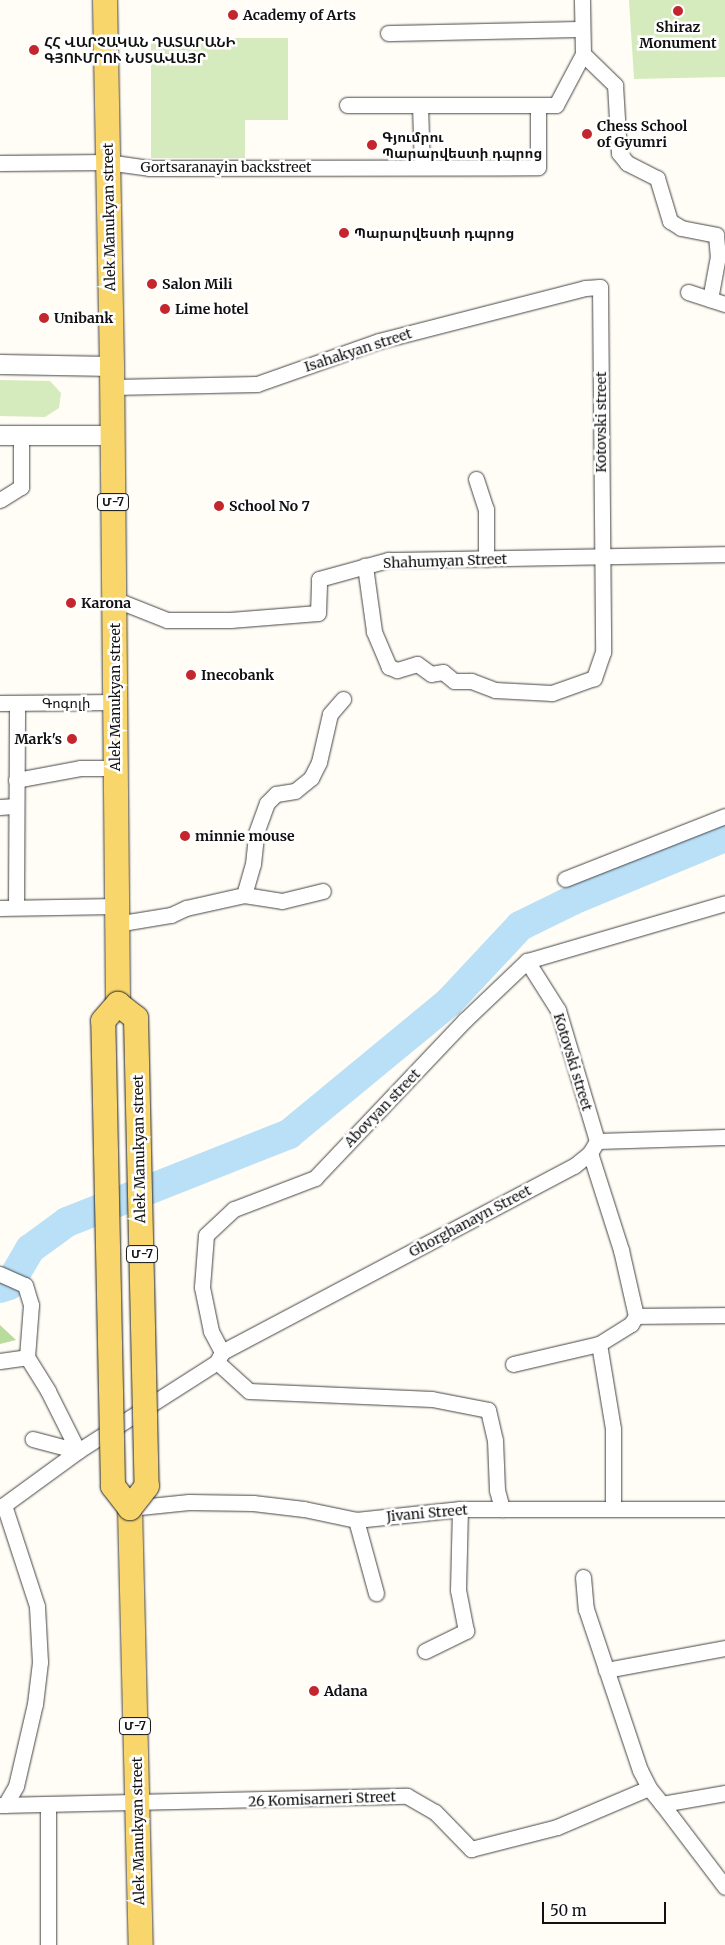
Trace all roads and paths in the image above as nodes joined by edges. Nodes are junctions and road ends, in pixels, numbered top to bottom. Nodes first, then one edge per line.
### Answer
1 (105, 0) edge
2 (582, 0) edge
3 (582, 29) junction
4 (388, 33) dead end
5 (583, 54) junction
6 (347, 105) dead end
7 (420, 105) junction
8 (538, 105) junction
9 (108, 162) junction
10 (0, 163) edge
11 (422, 167) junction
12 (600, 287) joint
13 (688, 292) dead end
14 (710, 299) junction
15 (725, 304) edge
16 (0, 364) edge
17 (112, 376) junction
18 (0, 434) edge
19 (21, 435) junction
20 (113, 435) junction
21 (476, 479) dead end
22 (0, 500) edge
23 (725, 554) edge
24 (602, 558) junction
25 (486, 559) junction
26 (365, 566) junction
27 (114, 600) junction
28 (343, 699) dead end
29 (115, 702) junction
30 (17, 703) junction
31 (0, 704) edge
32 (115, 768) junction
33 (16, 780) junction
34 (0, 806) edge
35 (16, 806) junction
36 (725, 816) edge
37 (565, 879) dead end
38 (323, 891) dead end
39 (244, 896) junction
40 (725, 903) edge
41 (16, 907) junction
42 (0, 908) edge
43 (116, 915) junction
44 (527, 962) junction
45 (118, 1004) junction
46 (725, 1137) edge
47 (594, 1147) junction
48 (0, 1274) edge
49 (725, 1315) edge
50 (636, 1316) junction
51 (599, 1344) junction
52 (27, 1357) junction
53 (219, 1357) junction
54 (0, 1361) edge
55 (513, 1364) dead end
56 (33, 1439) dead end
57 (78, 1451) junction
58 (2, 1505) edge
59 (130, 1508) junction
60 (613, 1508) junction
61 (460, 1509) junction
62 (502, 1509) junction
63 (725, 1509) edge
64 (356, 1520) junction
65 (583, 1577) dead end
66 (376, 1593) dead end
67 (725, 1648) edge
68 (426, 1651) dead end
69 (606, 1670) junction
70 (649, 1788) junction
71 (725, 1792) edge
72 (137, 1804) junction
73 (662, 1804) junction
74 (3, 1805) edge
75 (48, 1806) junction
76 (725, 1887) edge
77 (48, 1945) edge
78 (140, 1945) edge

1 - 9 main road, Alek Manukyan street / Մ-7
2 - 3 street
3 - 4 street
3 - 5 street
5 - 8 street
5 - 14 street
6 - 7 street
7 - 8 street
7 - 11 street
8 - 11 street, Gortsaranayin backstreet
9 - 10 street, Gortsaranayin backstreet
9 - 11 street, Gortsaranayin backstreet
9 - 17 main road, Alek Manukyan street / Մ-7
12 - 17 street, Isahakyan street
12 - 24 street, Kotovski street
13 - 14 street
14 - 15 street
16 - 17 street
17 - 20 main road, Alek Manukyan street / Մ-7
18 - 19 street
19 - 20 street
19 - 22 street
20 - 27 main road, Alek Manukyan street / Մ-7
21 - 25 street
23 - 24 street, Shahumyan Street
24 - 25 street, Shahumyan Street
24 - 26 street, Kotovski street
25 - 26 street, Shahumyan Street
26 - 27 street, Shahumyan Street
27 - 29 main road, Alek Manukyan street / Մ-7
28 - 39 street
29 - 30 street, Գոգոլի
29 - 32 main road, Alek Manukyan street / Մ-7
30 - 31 street, Գոգոլի
30 - 33 street
32 - 33 street
32 - 43 main road, Alek Manukyan street / Մ-7
33 - 35 street
34 - 35 street
35 - 41 street
36 - 37 street
38 - 39 street
39 - 43 street
40 - 44 street, Abovyan street
41 - 42 street
41 - 43 street
43 - 45 main road, Alek Manukyan street / Մ-7
44 - 47 street, Kotovski street
44 - 53 street, Abovyan street
45 - 59 main road, Մ-7, bridge
45 - 59 main road, Alek Manukyan street / Մ-7, bridge
46 - 47 street
47 - 50 street, Kotovski street
47 - 53 street, Ghorghanayn Street
48 - 52 street
49 - 50 street
50 - 51 street
51 - 55 street
51 - 60 street
52 - 54 street
52 - 57 street
53 - 57 street
53 - 62 street
56 - 57 street
57 - 58 street
58 - 74 street
59 - 64 street, Jivani Street
59 - 72 main road, Alek Manukyan street / Մ-7
60 - 62 street, Jivani Street
60 - 63 street, Jivani Street
61 - 62 street, Jivani Street
61 - 64 street, Jivani Street
61 - 68 street
64 - 66 street
65 - 69 street
67 - 69 street
69 - 70 street
70 - 72 street, 26 Komisarneri Street
70 - 73 street
71 - 73 street
72 - 75 street, 26 Komisarneri Street
72 - 78 main road, Alek Manukyan street / Մ-7
73 - 76 street
74 - 75 street, 26 Komisarneri Street
75 - 77 street

